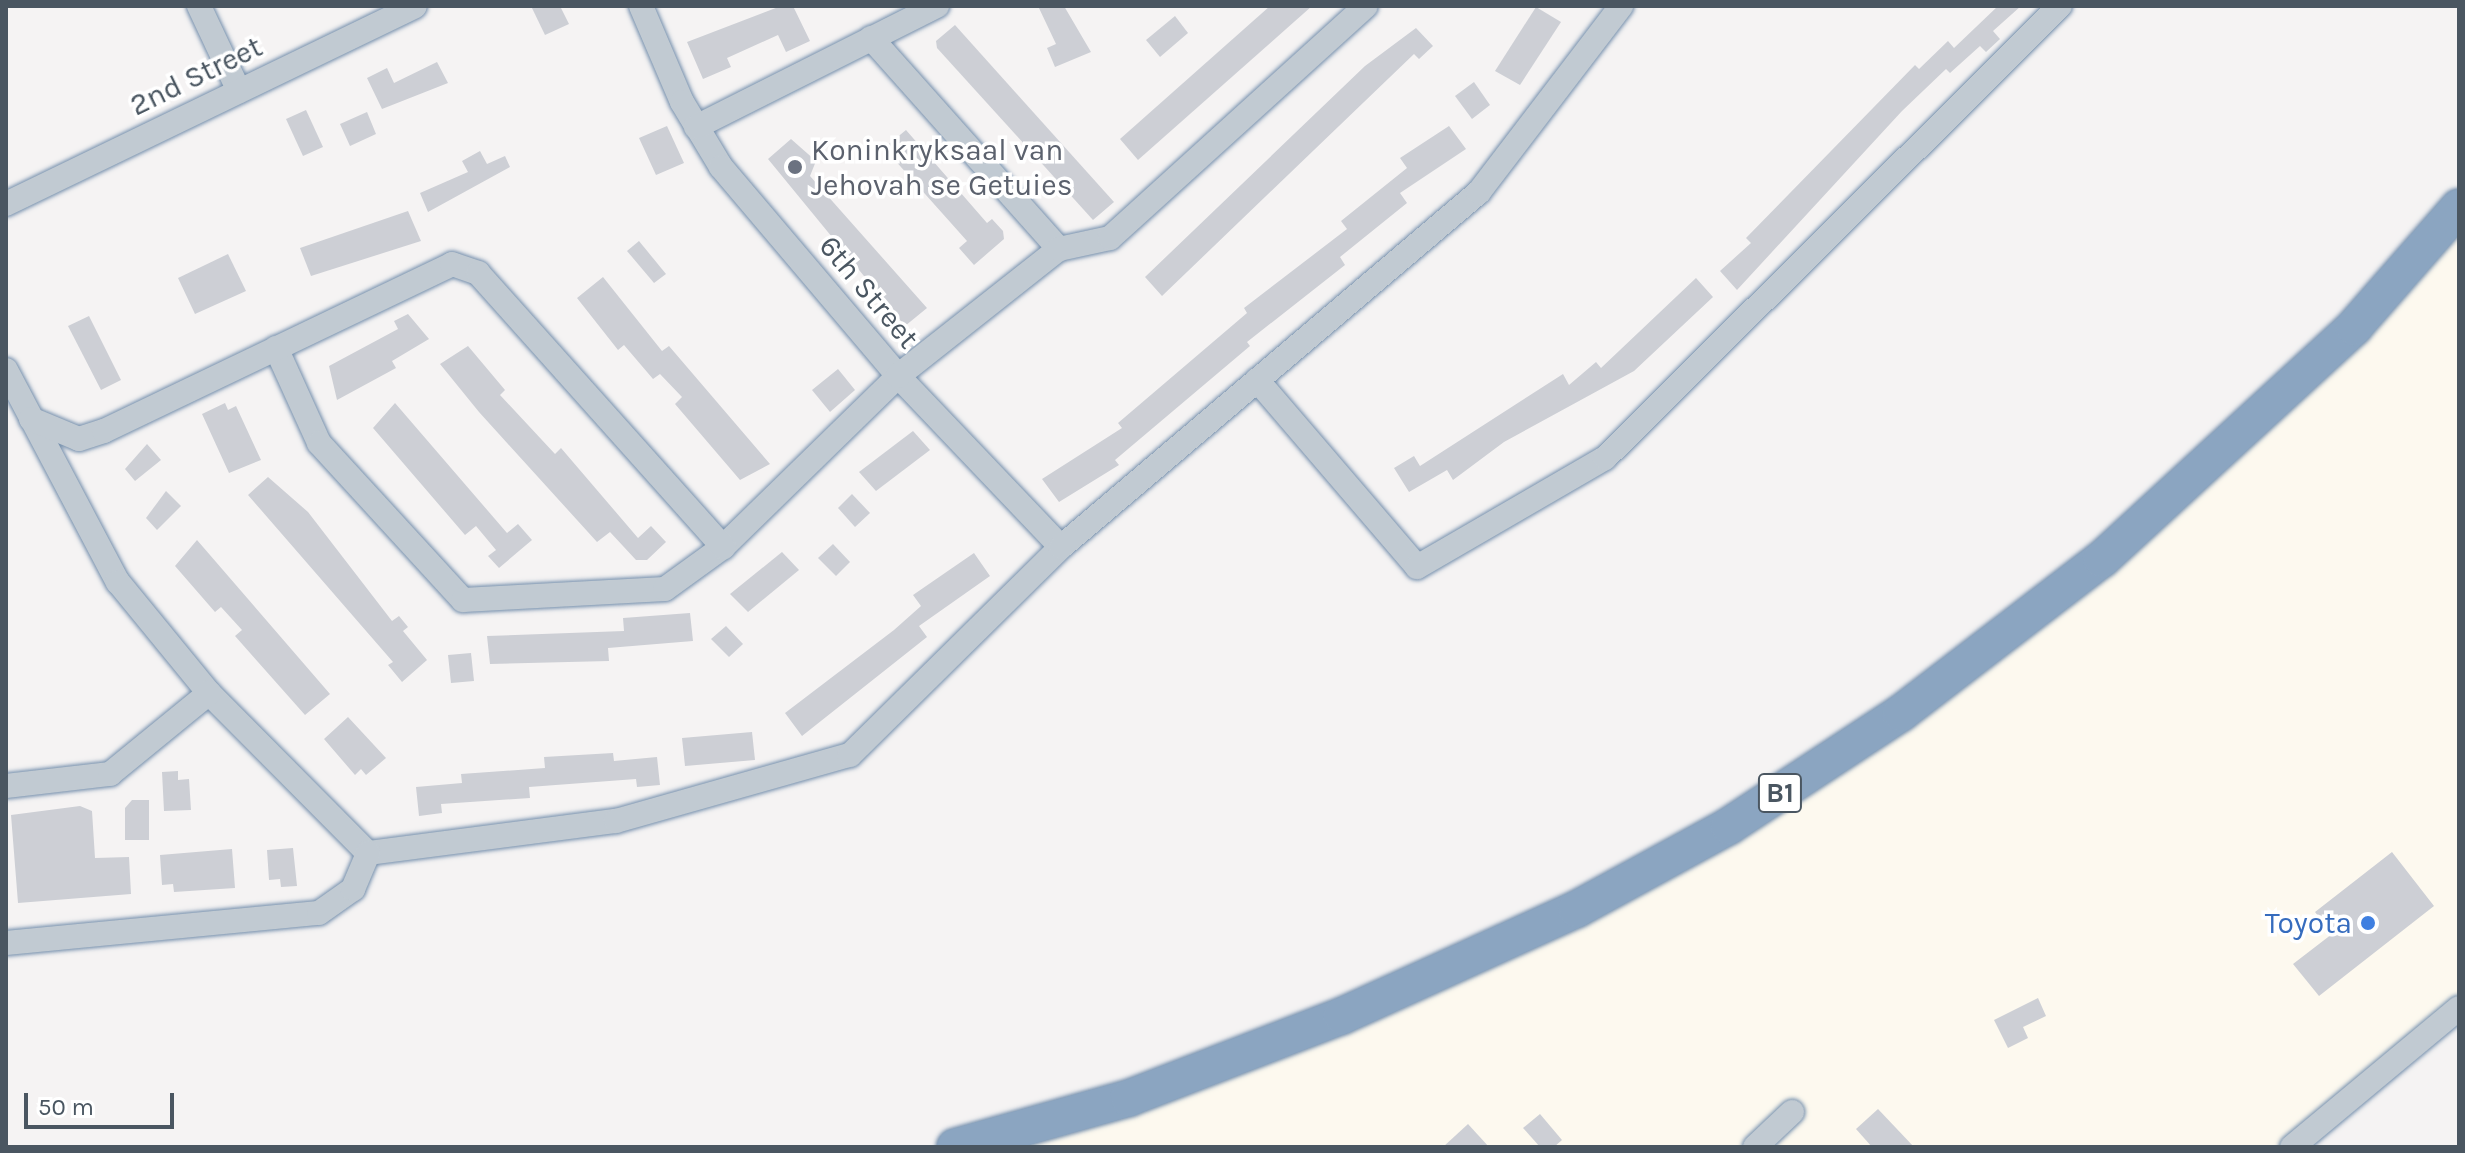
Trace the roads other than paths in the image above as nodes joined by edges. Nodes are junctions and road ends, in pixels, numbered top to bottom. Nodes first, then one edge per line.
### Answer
1 (199, 6) edge
2 (415, 6) edge
3 (641, 6) edge
4 (937, 6) edge
5 (1366, 6) edge
6 (1621, 6) edge
7 (2060, 6) edge
8 (871, 38) junction
9 (239, 91) junction
10 (696, 127) junction
11 (6, 204) edge
12 (2459, 207) edge
13 (1059, 249) junction
14 (276, 348) junction
15 (6, 370) edge
16 (898, 376) junction
17 (1257, 380) junction
18 (31, 419) junction
19 (723, 547) junction
20 (1061, 547) junction
21 (209, 693) junction
22 (6, 786) edge
23 (368, 853) junction
24 (6, 943) edge
25 (2459, 1008) edge
26 (1792, 1112) dead end
27 (955, 1147) edge
28 (1755, 1147) edge
29 (2292, 1147) edge

1 - 9 street
2 - 9 street, 2nd Street
3 - 10 street, 6th Street
4 - 8 street
5 - 13 street
6 - 17 street
7 - 17 street
8 - 10 street
8 - 13 street
9 - 11 street, 2nd Street
10 - 16 street, 6th Street
12 - 27 highway, B1
13 - 16 street
14 - 18 street
14 - 19 street
14 - 19 street
15 - 18 street
16 - 19 street
16 - 20 street, 6th Street
17 - 20 street
18 - 21 street
20 - 23 street
21 - 22 street
21 - 23 street
23 - 24 street
25 - 29 street
26 - 28 street

